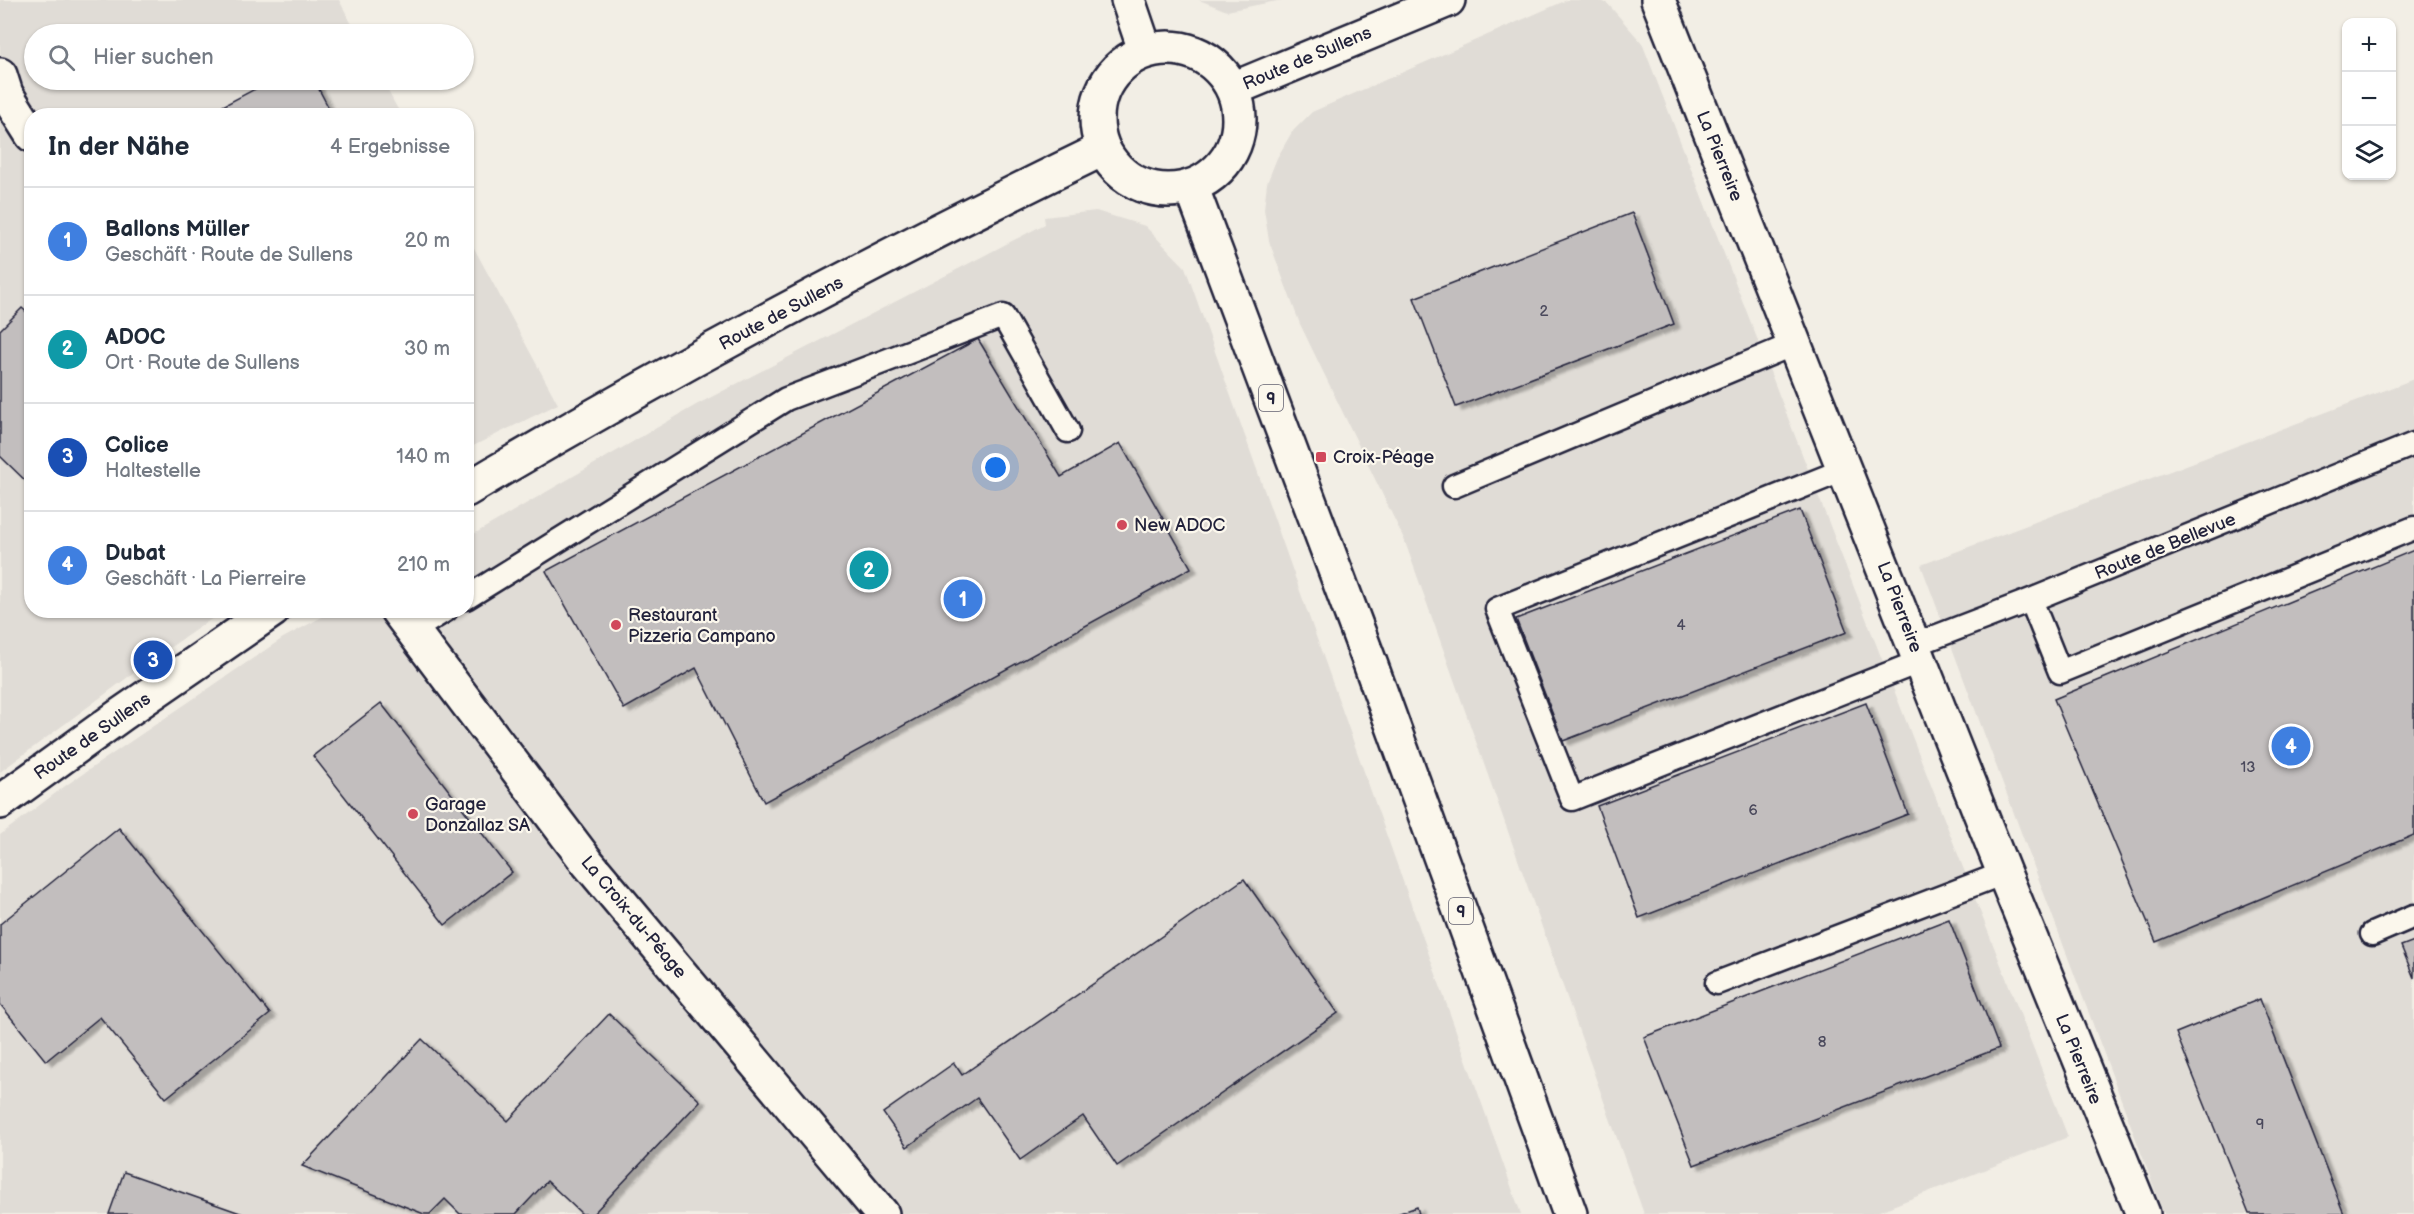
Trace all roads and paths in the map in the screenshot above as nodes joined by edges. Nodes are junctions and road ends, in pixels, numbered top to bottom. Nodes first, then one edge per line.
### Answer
1 (1128, 0) edge
2 (1448, 0) edge
3 (1658, 0) edge
4 (1144, 50) junction
5 (2, 89) edge
6 (1233, 90) junction
7 (24, 123) edge
8 (1103, 150) junction
9 (1191, 186) junction
10 (1796, 343) junction
11 (1068, 431) dead end
12 (2414, 444) edge
13 (1846, 469) junction
14 (474, 485) edge
15 (1454, 486) dead end
16 (2414, 528) edge
17 (474, 593) edge
18 (2031, 600) junction
19 (261, 618) edge
20 (405, 621) edge
21 (1918, 653) junction
22 (0, 802) edge
23 (2004, 873) junction
24 (2414, 916) edge
25 (2372, 933) dead end
26 (1717, 983) dead end
27 (882, 1214) edge
28 (1570, 1214) edge
29 (2143, 1214) edge

1 - 4 main road
2 - 6 main road, Route de Sullens
3 - 10 main road, La Pierreire
4 - 6 main road
4 - 8 main road
5 - 7 main road
6 - 9 main road
8 - 9 main road
8 - 14 main road, Route de Sullens
9 - 28 main road, 9
10 - 13 main road, La Pierreire
10 - 15 lane
11 - 17 lane
12 - 18 lane, Route de Bellevue
13 - 21 main road, La Pierreire
13 - 21 lane, Route de Bellevue
16 - 18 lane
18 - 21 lane, Route de Bellevue
19 - 22 main road, Route de Sullens
20 - 27 main road, La Croix-du-Péage
21 - 23 main road, La Pierreire
23 - 26 lane
23 - 29 main road, La Pierreire
24 - 25 lane

